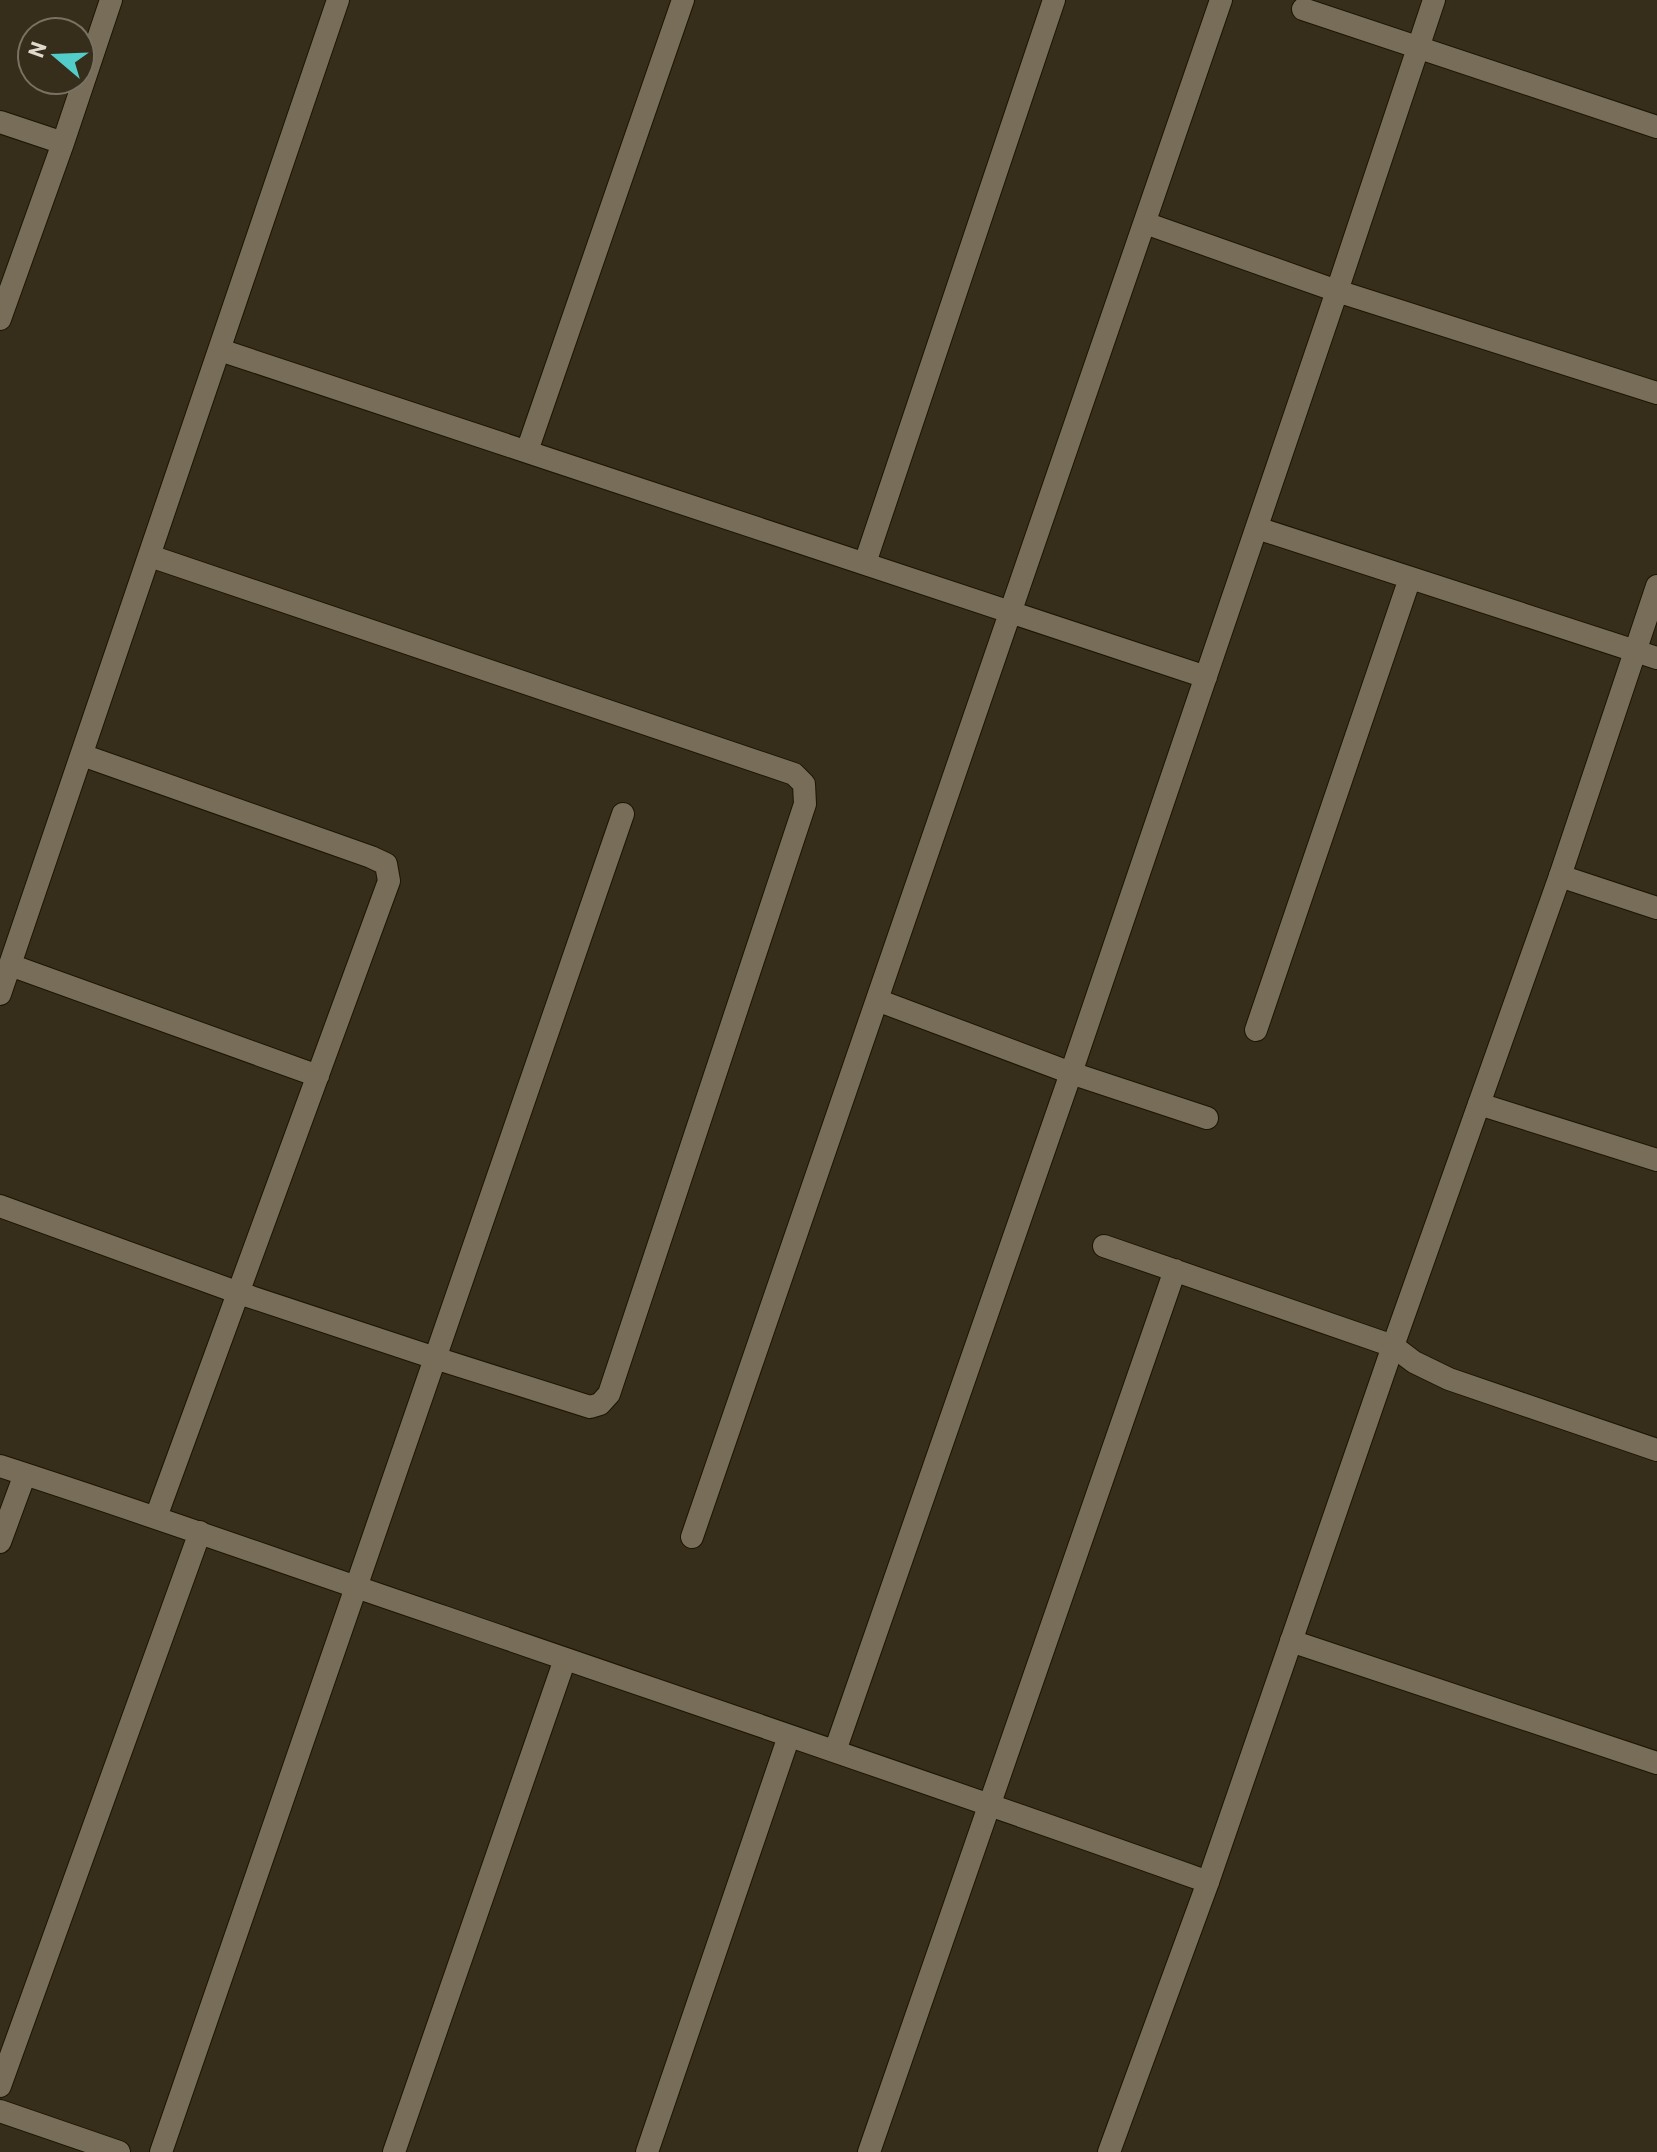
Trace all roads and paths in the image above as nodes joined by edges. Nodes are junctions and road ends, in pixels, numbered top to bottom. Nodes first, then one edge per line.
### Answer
1 (111, 0) edge
2 (338, 0) edge
3 (683, 0) edge
4 (1054, 0) edge
5 (1221, 0) edge
6 (1434, 0) edge
7 (1303, 9) dead end
8 (1419, 48) junction
9 (0, 122) edge
10 (1657, 127) edge
11 (63, 143) junction
12 (1145, 223) junction
13 (1337, 291) junction
14 (0, 319) edge
15 (220, 350) junction
16 (1657, 393) edge
17 (527, 451) junction
18 (1257, 528) junction
19 (150, 556) junction
20 (865, 563) junction
21 (1410, 578) junction
22 (1657, 586) edge
23 (1011, 611) junction
24 (1635, 651) junction
25 (1657, 658) edge
26 (1206, 677) junction
27 (82, 755) junction
28 (623, 814) dead end
29 (1560, 876) junction
30 (1657, 908) edge
31 (10, 965) junction
32 (0, 994) edge
33 (877, 1000) junction
34 (1256, 1030) dead end
35 (1071, 1073) junction
36 (318, 1076) junction
37 (1479, 1104) junction
38 (1207, 1118) dead end
39 (1657, 1160) edge
40 (0, 1206) edge
41 (1104, 1246) dead end
42 (1175, 1270) junction
43 (239, 1293) junction
44 (1393, 1346) junction
45 (435, 1358) junction
46 (1657, 1450) edge
47 (0, 1466) edge
48 (25, 1474) junction
49 (156, 1517) junction
50 (200, 1532) junction
51 (692, 1537) dead end
52 (0, 1542) edge
53 (355, 1587) junction
54 (1291, 1641) junction
55 (565, 1659) junction
56 (789, 1736) junction
57 (835, 1751) junction
58 (1657, 1763) edge
59 (989, 1804) junction
60 (1208, 1882) junction
61 (0, 2086) edge
62 (0, 2111) edge
63 (119, 2152) edge
64 (161, 2152) edge
65 (394, 2152) edge
66 (647, 2152) edge
67 (869, 2152) edge
68 (1109, 2152) edge

1 - 11 street
2 - 15 street
3 - 17 street
4 - 20 street
5 - 12 street
6 - 8 street
7 - 8 street
8 - 10 street
8 - 13 street
9 - 11 street
11 - 14 street
12 - 13 street
12 - 23 street
13 - 16 street
13 - 18 street
15 - 17 street
15 - 19 street
17 - 20 street
18 - 21 street
18 - 26 street
19 - 27 street
19 - 45 street
20 - 23 street
21 - 24 street
21 - 34 street
22 - 24 street
23 - 26 street
23 - 33 street
24 - 25 street
24 - 29 street
26 - 35 street
27 - 31 street
27 - 36 street
28 - 45 street
29 - 30 street
29 - 37 street
31 - 32 street
31 - 36 street
33 - 35 street
33 - 51 street
35 - 38 street
35 - 57 street
36 - 43 street
37 - 39 street
37 - 44 street
40 - 43 street
41 - 42 street
42 - 44 street
42 - 59 street
43 - 45 street
43 - 49 street
44 - 46 street
44 - 54 street
45 - 53 street
47 - 48 street
48 - 49 street
48 - 52 street
49 - 50 street
50 - 53 street
50 - 61 street
53 - 55 street
53 - 64 street
54 - 58 street
54 - 60 street
55 - 56 street
55 - 65 street
56 - 57 street
56 - 66 street
57 - 59 street
59 - 60 street
59 - 67 street
60 - 68 street
62 - 63 street

